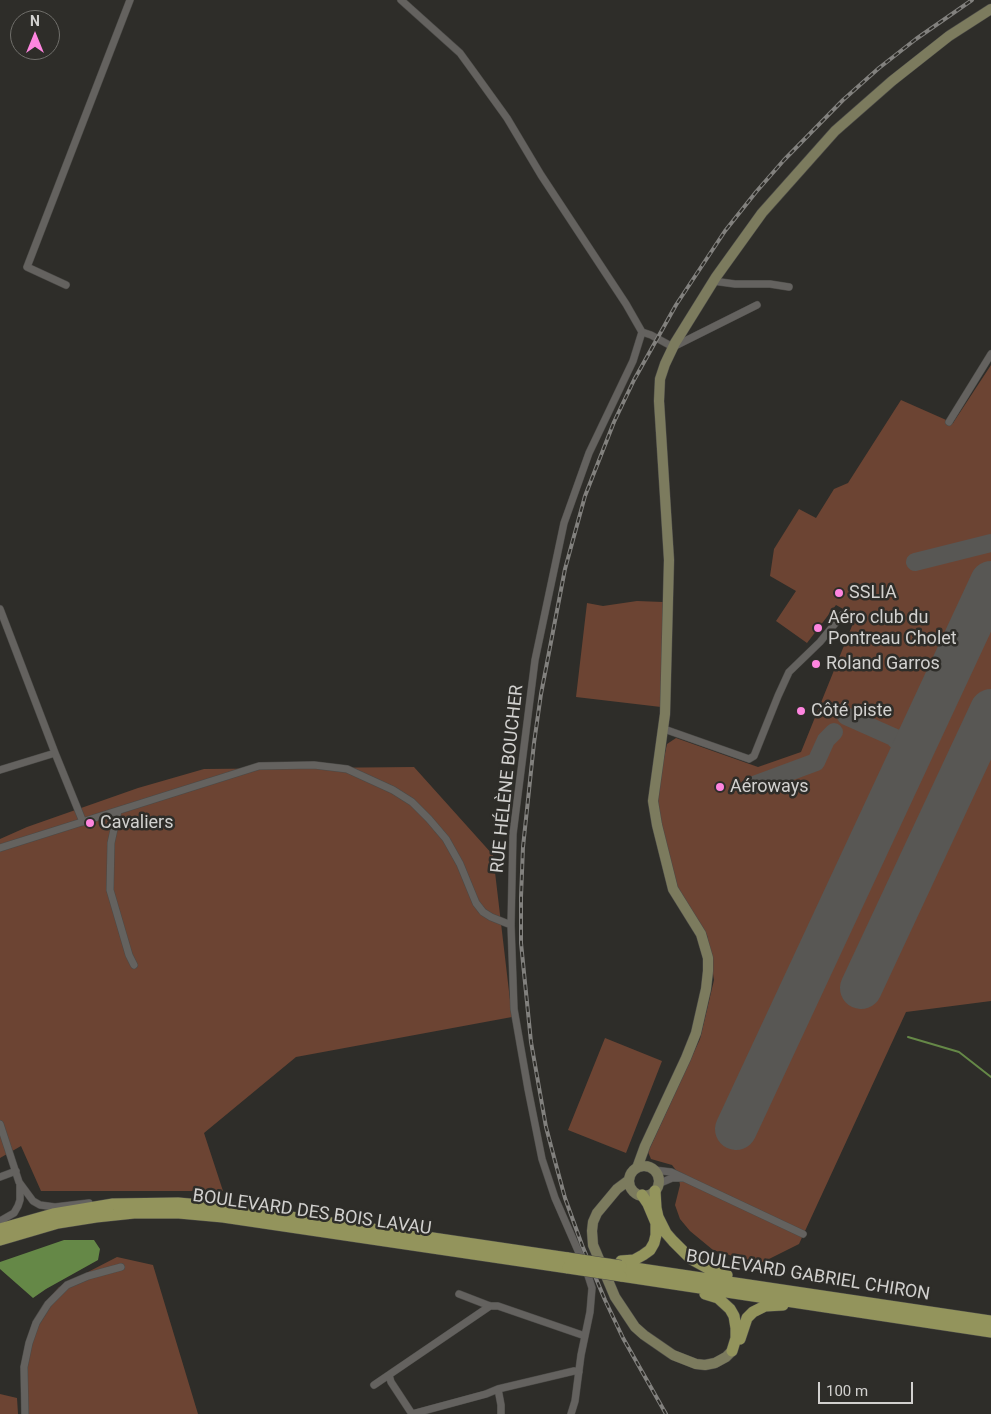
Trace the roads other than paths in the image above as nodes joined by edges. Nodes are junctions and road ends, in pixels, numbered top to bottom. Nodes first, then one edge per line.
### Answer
1 (130, 0) edge
2 (401, 0) edge
3 (991, 9) edge
4 (713, 281) junction
5 (66, 285) dead end
6 (789, 287) dead end
7 (757, 305) dead end
8 (642, 332) junction
9 (673, 347) junction
10 (991, 354) edge
11 (949, 422) dead end
12 (0, 609) edge
13 (842, 615) dead end
14 (664, 729) junction
15 (55, 753) junction
16 (0, 770) edge
17 (118, 811) junction
18 (83, 822) junction
19 (0, 848) edge
20 (511, 925) junction
21 (134, 965) dead end
22 (0, 1124) edge
23 (643, 1152) junction
24 (637, 1168) junction
25 (652, 1169) junction
26 (16, 1171) junction
27 (0, 1177) edge
28 (684, 1178) junction
29 (19, 1182) junction
30 (634, 1188) junction
31 (657, 1188) junction
32 (113, 1204) junction
33 (0, 1221) edge
34 (0, 1229) edge
35 (803, 1234) dead end
36 (0, 1240) edge
37 (568, 1263) junction
38 (121, 1267) dead end
39 (621, 1267) junction
40 (639, 1278) junction
41 (761, 1286) junction
42 (459, 1294) dead end
43 (814, 1305) junction
44 (490, 1306) junction
45 (991, 1321) edge
46 (991, 1332) edge
47 (585, 1336) junction
48 (732, 1351) junction
49 (579, 1372) junction
50 (389, 1374) junction
51 (374, 1385) dead end
52 (498, 1388) junction
53 (25, 1414) edge
54 (412, 1414) edge
55 (501, 1414) edge
56 (571, 1414) edge

1 - 5 street
2 - 8 street
3 - 4 street
4 - 6 street
4 - 9 street
7 - 9 street
8 - 9 street
8 - 20 street, RUE HÉLÈNE BOUCHER
9 - 14 street
10 - 11 street
12 - 15 street
13 - 14 street
14 - 23 street
15 - 16 street
15 - 18 street
17 - 18 street
17 - 20 street
17 - 21 street
18 - 19 street
20 - 47 street, RUE HÉLÈNE BOUCHER
22 - 26 street
23 - 24 street
23 - 25 street
24 - 25 street
24 - 30 street
25 - 28 street
25 - 31 street
26 - 27 street
26 - 29 street
28 - 31 street
28 - 35 street
29 - 32 street
29 - 33 street
30 - 31 street
30 - 39 main road
30 - 48 street
31 - 41 main road
32 - 34 main road, BOULEVARD DES BOIS LAVAU
32 - 37 main road, BOULEVARD DES BOIS LAVAU
36 - 37 main road, BOULEVARD DES BOIS LAVAU
37 - 39 main road, BOULEVARD DES BOIS LAVAU, bridge
38 - 53 street
39 - 40 main road, BOULEVARD GABRIEL CHIRON
39 - 41 main road, BOULEVARD GABRIEL CHIRON
40 - 43 main road, BOULEVARD GABRIEL CHIRON
40 - 48 main road
41 - 45 main road, BOULEVARD GABRIEL CHIRON
42 - 44 street
43 - 46 main road, BOULEVARD GABRIEL CHIRON
43 - 48 main road
44 - 47 street
44 - 50 street
47 - 49 street, RUE HÉLÈNE BOUCHER
49 - 52 street
49 - 56 street, RUE HÉLÈNE BOUCHER
50 - 51 street
50 - 54 street
52 - 54 street
52 - 55 street

